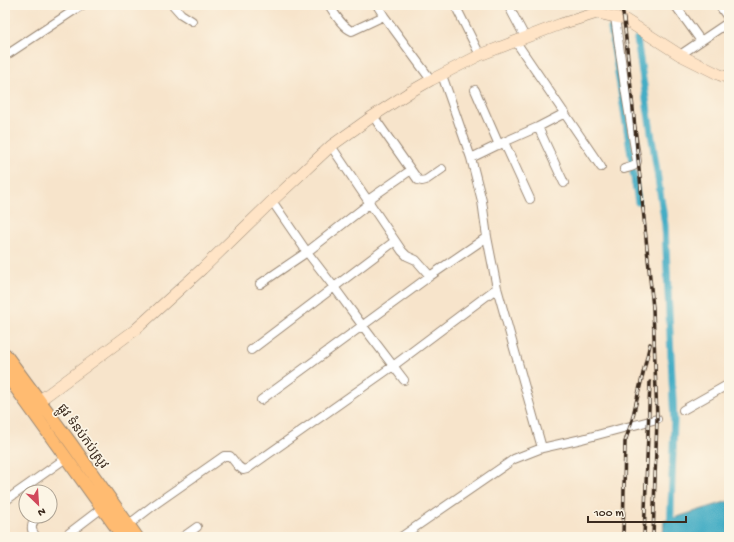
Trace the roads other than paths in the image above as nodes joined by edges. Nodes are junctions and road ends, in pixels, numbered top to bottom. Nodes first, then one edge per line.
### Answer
1 (82, 5) edge
2 (173, 5) edge
3 (329, 5) edge
4 (377, 5) edge
5 (455, 5) edge
6 (508, 5) edge
7 (675, 5) edge
8 (720, 5) edge
9 (597, 9) edge
10 (384, 16) junction
11 (615, 17) junction
12 (729, 20) edge
13 (192, 21) dead end
14 (520, 39) junction
15 (701, 41) junction
16 (480, 55) junction
17 (680, 55) junction
18 (5, 56) edge
19 (442, 75) junction
20 (729, 78) edge
21 (431, 80) junction
22 (475, 90) dead end
23 (564, 113) junction
24 (373, 116) junction
25 (538, 127) junction
26 (501, 144) junction
27 (331, 146) junction
28 (471, 158) junction
29 (601, 167) dead end
30 (442, 169) dead end
31 (624, 169) dead end
32 (411, 170) junction
33 (564, 184) dead end
34 (530, 199) dead end
35 (272, 202) junction
36 (369, 202) junction
37 (487, 237) junction
38 (395, 241) junction
39 (307, 252) junction
40 (430, 276) junction
41 (260, 284) dead end
42 (334, 287) junction
43 (497, 288) junction
44 (362, 325) junction
45 (251, 350) dead end
46 (5, 354) edge
47 (393, 366) junction
48 (5, 373) edge
49 (404, 380) dead end
50 (729, 384) edge
51 (261, 400) dead end
52 (34, 404) junction
53 (683, 410) dead end
54 (657, 419) dead end
55 (542, 448) junction
56 (66, 458) junction
57 (5, 501) edge
58 (102, 508) junction
59 (33, 524) edge
60 (197, 527) dead end
61 (120, 533) edge
62 (36, 537) edge
63 (64, 537) edge
64 (137, 537) edge
65 (183, 537) edge
66 (400, 537) edge

1 - 18 street
2 - 13 street
3 - 10 street
4 - 10 street
5 - 16 street
6 - 14 street
7 - 15 street
8 - 12 street
9 - 11 street
9 - 14 street
10 - 21 street
11 - 17 street
11 - 31 street
12 - 15 street
14 - 16 street
14 - 23 street
15 - 17 street
16 - 19 street
17 - 20 street
19 - 21 street
19 - 28 street
21 - 24 street
22 - 26 street
23 - 25 street
23 - 29 street
24 - 27 street
24 - 32 street
25 - 26 street
25 - 33 street
26 - 28 street
26 - 34 street
27 - 35 street
27 - 36 street
28 - 37 street
30 - 32 street
32 - 36 street
35 - 39 street
35 - 52 street
36 - 38 street
36 - 39 street
37 - 40 street
37 - 43 street
38 - 40 street
38 - 42 street
39 - 41 street
39 - 42 street
40 - 44 street
42 - 44 street
42 - 45 street
43 - 47 street
43 - 55 street
44 - 47 street
44 - 51 street
46 - 52 main road, ផ្លូវ ទំនប់កប់ស្រូវ
47 - 49 street
47 - 61 street
48 - 52 main road, ផ្លូវ ទំនប់កប់ស្រូវ
50 - 53 street
52 - 56 main road, ផ្លូវ ទំនប់កប់ស្រូវ
52 - 61 main road, ផ្លូវ ទំនប់កប់ស្រូវ
54 - 55 street
55 - 66 street
56 - 57 street
56 - 58 main road, ផ្លូវ ទំនប់កប់ស្រូវ
58 - 61 main road, ផ្លូវ ទំនប់កប់ស្រូវ
58 - 63 street
59 - 62 street
60 - 65 street
61 - 64 main road, ផ្លូវ ទំនប់កប់ស្រូវ

